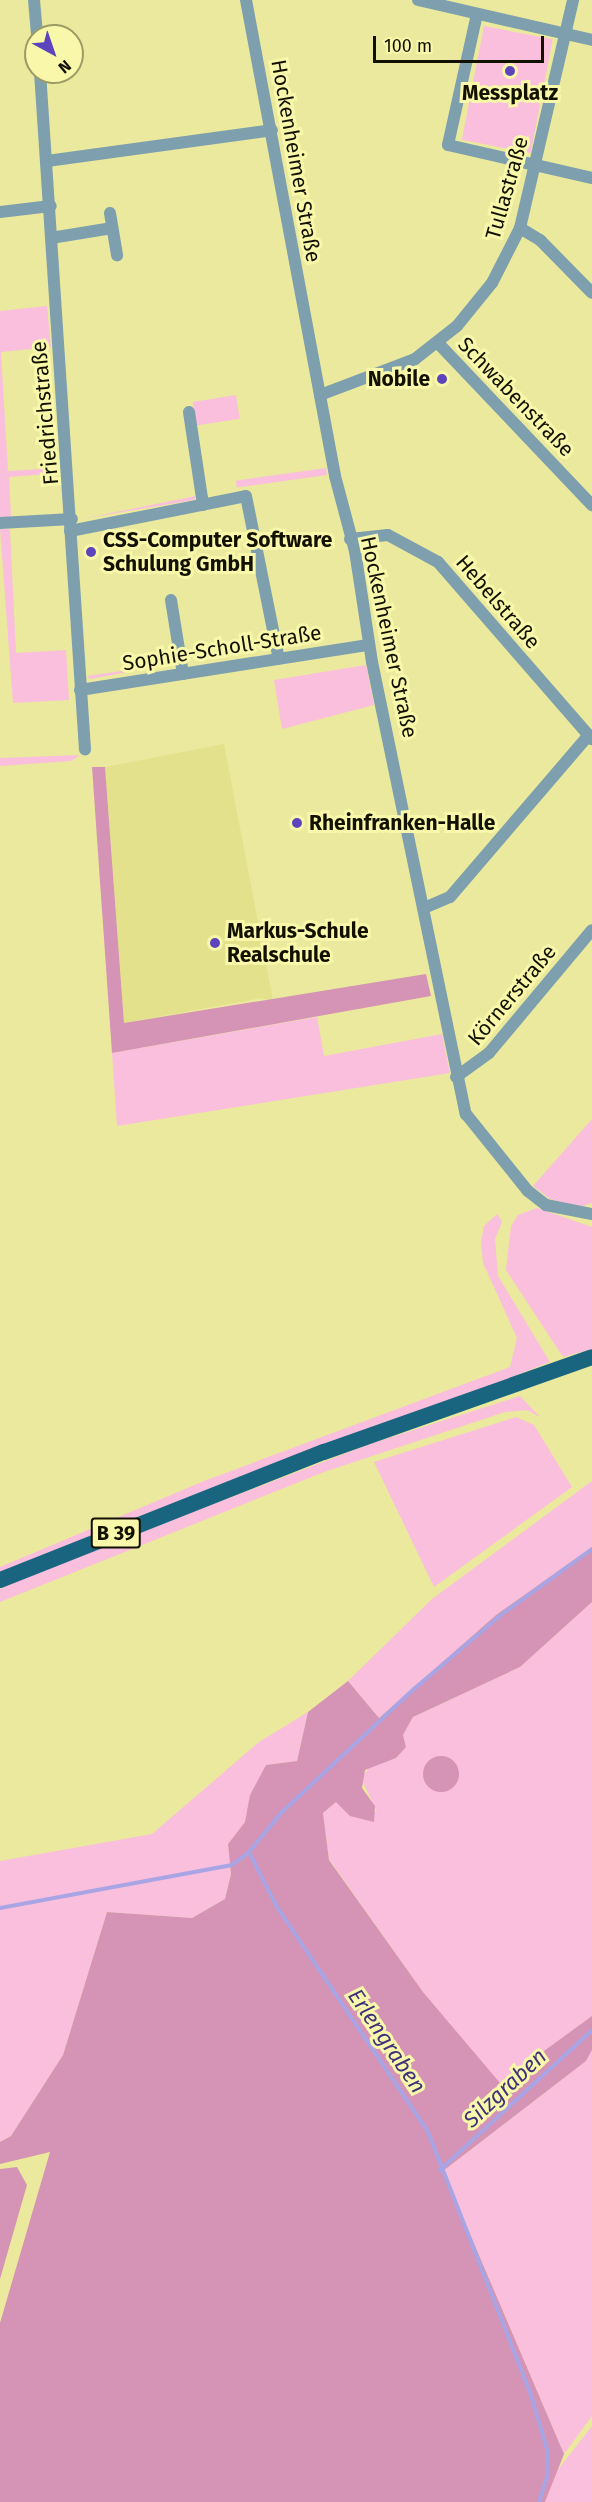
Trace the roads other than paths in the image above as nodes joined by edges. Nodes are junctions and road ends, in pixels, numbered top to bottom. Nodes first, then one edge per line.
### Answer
1 (34, 0) edge
2 (246, 0) edge
3 (418, 0) edge
4 (573, 0) edge
5 (477, 14) junction
6 (36, 24) edge
7 (564, 33) junction
8 (592, 40) edge
9 (41, 84) edge
10 (272, 129) junction
11 (47, 161) junction
12 (536, 165) junction
13 (592, 178) edge
14 (51, 207) junction
15 (0, 212) edge
16 (110, 213) dead end
17 (112, 228) junction
18 (520, 228) junction
19 (51, 238) junction
20 (117, 255) dead end
21 (592, 292) edge
22 (438, 343) junction
23 (320, 395) junction
24 (189, 412) dead end
25 (203, 505) junction
26 (592, 505) edge
27 (0, 523) edge
28 (71, 525) junction
29 (350, 539) junction
30 (171, 600) dead end
31 (369, 645) junction
32 (279, 659) junction
33 (183, 674) junction
34 (80, 690) junction
35 (591, 737) edge
36 (85, 750) dead end
37 (424, 908) junction
38 (592, 930) edge
39 (456, 1077) junction
40 (592, 1214) edge
41 (592, 1358) edge
42 (0, 1580) edge

1 - 6 street
2 - 10 street, Hockenheimer Straße
3 - 5 street
4 - 7 street, Tullastraße
5 - 7 street
5 - 12 street
7 - 8 street
7 - 12 street, Tullastraße
9 - 11 street, Friedrichstraße
10 - 11 street
10 - 23 street, Hockenheimer Straße
11 - 14 street, Friedrichstraße
12 - 13 street
12 - 18 street, Tullastraße
14 - 15 street
14 - 19 street, Friedrichstraße
16 - 17 street
17 - 19 street
17 - 20 street
18 - 21 street
18 - 22 street, Tullastraße
19 - 28 street, Friedrichstraße
22 - 23 street, Tullastraße
22 - 26 street, Schwabenstraße
23 - 29 street, Hockenheimer Straße
24 - 25 street
25 - 28 street
25 - 32 street
27 - 28 street
28 - 34 street, Friedrichstraße
29 - 31 street, Hockenheimer Straße
29 - 35 street, Hebelstraße
30 - 33 street
31 - 32 street, Sophie-Scholl-Straße
31 - 37 street, Hockenheimer Straße
32 - 33 street, Sophie-Scholl-Straße
33 - 34 street, Sophie-Scholl-Straße
34 - 36 street, Friedrichstraße
35 - 37 street
37 - 39 street, Hockenheimer Straße
38 - 39 street, Körnerstraße
39 - 40 street, Hockenheimer Straße
41 - 42 main road, B 39

